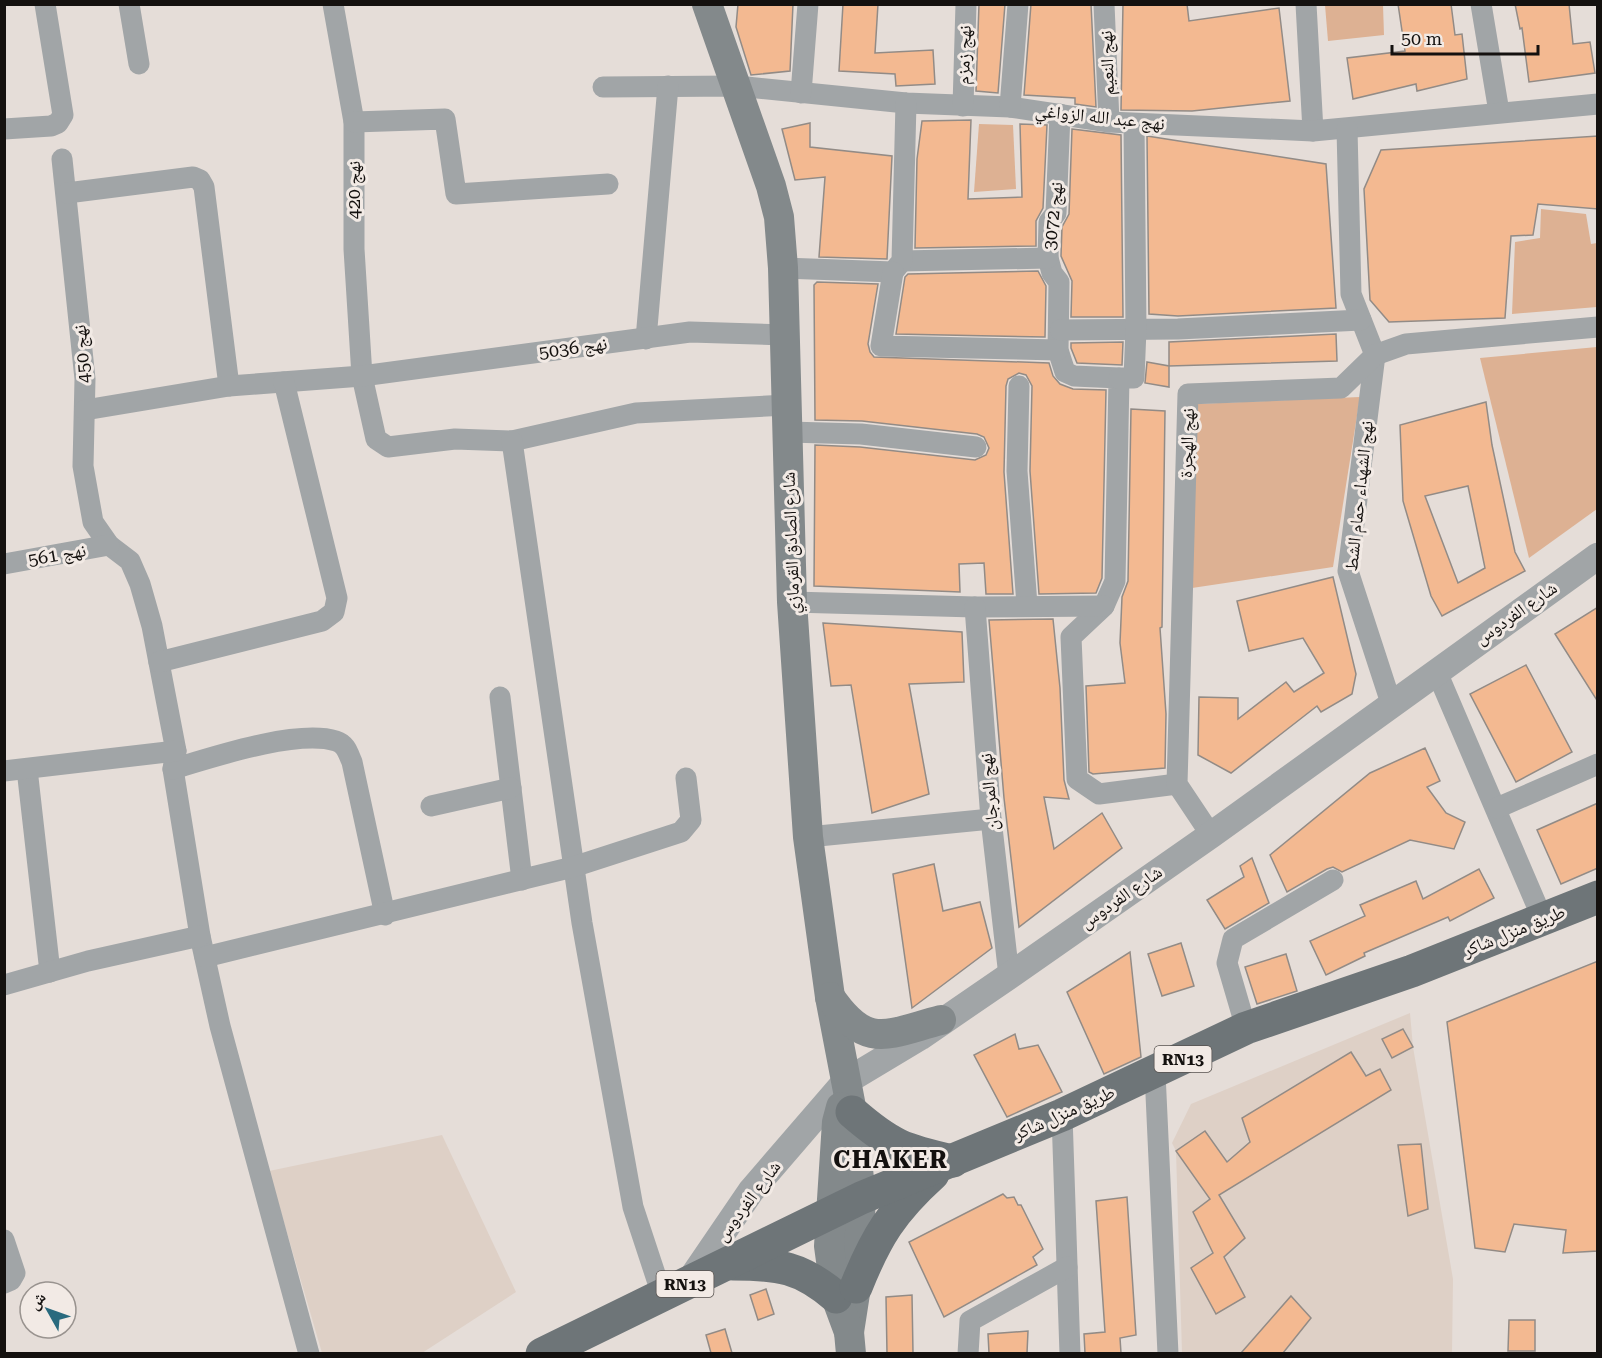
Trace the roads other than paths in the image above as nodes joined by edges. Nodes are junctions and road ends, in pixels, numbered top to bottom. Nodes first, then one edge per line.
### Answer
1 (45, 4) edge
2 (129, 4) edge
3 (333, 4) edge
4 (707, 4) edge
5 (808, 4) edge
6 (966, 4) edge
7 (1017, 4) edge
8 (1104, 4) edge
9 (1306, 4) edge
10 (1481, 4) edge
11 (139, 64) dead end
12 (668, 86) junction
13 (737, 86) junction
14 (603, 87) dead end
15 (801, 93) junction
16 (906, 104) junction
17 (1598, 104) edge
18 (963, 106) junction
19 (1010, 107) junction
20 (1499, 112) junction
21 (1060, 114) junction
22 (354, 122) junction
23 (1109, 122) junction
24 (1134, 124) junction
25 (4, 129) edge
26 (1347, 129) junction
27 (1313, 131) junction
28 (62, 159) dead end
29 (608, 184) dead end
30 (67, 193) junction
31 (1048, 258) junction
32 (897, 267) junction
33 (783, 268) junction
34 (1361, 320) junction
35 (1598, 327) edge
36 (1136, 329) junction
37 (785, 335) junction
38 (646, 339) junction
39 (1059, 340) junction
40 (1375, 355) junction
41 (362, 376) junction
42 (1119, 378) junction
43 (284, 382) junction
44 (229, 386) junction
45 (1019, 386) dead end
46 (85, 410) junction
47 (788, 418) junction
48 (512, 441) junction
49 (976, 447) dead end
50 (109, 545) junction
51 (1598, 556) edge
52 (4, 564) edge
53 (792, 602) junction
54 (1027, 605) junction
55 (1104, 606) junction
56 (975, 607) junction
57 (159, 662) junction
58 (1436, 670) junction
59 (500, 697) dead end
60 (1391, 703) junction
61 (175, 760) junction
62 (1598, 764) edge
63 (27, 769) junction
64 (4, 771) edge
65 (686, 778) dead end
66 (1177, 784) junction
67 (511, 788) junction
68 (431, 806) dead end
69 (1497, 808) junction
70 (991, 819) junction
71 (1211, 835) junction
72 (808, 837) junction
73 (573, 867) junction
74 (522, 880) junction
75 (1333, 880) dead end
76 (1598, 897) edge
77 (385, 915) junction
78 (1543, 920) junction
79 (200, 936) junction
80 (205, 957) junction
81 (50, 972) junction
82 (1009, 976) junction
83 (4, 985) edge
84 (830, 997) junction
85 (941, 1020) junction
86 (1246, 1028) junction
87 (1155, 1073) junction
88 (847, 1095) junction
89 (1062, 1115) junction
90 (949, 1162) junction
91 (861, 1198) junction
92 (829, 1214) junction
93 (4, 1240) edge
94 (726, 1264) junction
95 (1067, 1267) junction
96 (4, 1282) edge
97 (676, 1288) junction
98 (846, 1292) junction
99 (850, 1342) edge
100 (577, 1346) edge
101 (309, 1353) edge
102 (542, 1353) edge
103 (968, 1353) edge
104 (1070, 1353) edge
105 (1168, 1353) edge

1 - 25 street
2 - 11 street
3 - 22 street, نهج 420
4 - 13 main road, شارع الصادق القرمازي
5 - 15 street
6 - 18 street, نهج زمزم
7 - 19 street
8 - 23 street, نهج النعيم
9 - 27 street
10 - 20 street
12 - 13 street, نهج عبد الله الزواغي
12 - 14 street, نهج عبد الله الزواغي
12 - 38 street
13 - 15 street, نهج عبد الله الزواغي
13 - 33 main road, شارع الصادق القرمازي
15 - 16 street, نهج عبد الله الزواغي
16 - 18 street, نهج عبد الله الزواغي
16 - 32 street
17 - 20 street, نهج عبد الله الزواغي
18 - 19 street, نهج عبد الله الزواغي
19 - 21 street, نهج عبد الله الزواغي
20 - 26 street, نهج عبد الله الزواغي
21 - 23 street, نهج عبد الله الزواغي
21 - 31 street, نهج 3072
22 - 29 street
22 - 41 street, نهج 420
23 - 24 street, نهج عبد الله الزواغي
24 - 27 street, نهج عبد الله الزواغي
24 - 36 street
26 - 27 street, نهج عبد الله الزواغي
26 - 34 street
28 - 30 street, نهج 450
30 - 44 street
30 - 46 street, نهج 450
31 - 32 street
31 - 39 street, نهج 3072
32 - 33 street
32 - 39 street
33 - 37 main road, شارع الصادق القرمازي
34 - 36 street
34 - 40 street
35 - 40 street, نهج الهجرة
36 - 39 street
36 - 42 street
37 - 38 street, نهج 5036
37 - 47 main road, شارع الصادق القرمازي
38 - 41 street, نهج 5036
39 - 42 street
40 - 60 street, نهج الشهداء حمام الشط
40 - 66 street, نهج الهجرة
41 - 43 street, نهج 5036
41 - 48 street, نهج 420
42 - 55 street
43 - 44 street, نهج 5036
43 - 57 street
44 - 46 street, نهج 5036
45 - 54 street
46 - 50 street, نهج 450
47 - 48 street
47 - 49 street
47 - 53 main road, شارع الصادق القرمازي
48 - 73 street
50 - 52 street, نهج 561
50 - 57 street, نهج 450
51 - 58 street, شارع الفردوس
53 - 56 street
53 - 72 main road, شارع الصادق القرمازي
54 - 55 street
54 - 56 street
55 - 66 street
56 - 70 street, نهج المرجان
57 - 61 street, نهج 450
58 - 60 street, شارع الفردوس
58 - 69 street
59 - 67 street
60 - 71 street, شارع الفردوس
61 - 63 street
61 - 77 street
61 - 79 street, نهج 450
62 - 69 street
63 - 64 street
63 - 81 street
65 - 73 street
66 - 71 street
67 - 68 street
67 - 74 street
69 - 78 street
70 - 72 street
70 - 82 street, نهج المرجان
71 - 82 street, شارع الفردوس
72 - 84 main road, شارع الصادق القرمازي
73 - 74 street
73 - 97 street
74 - 77 street
75 - 86 street
76 - 78 main road, طريق منزل شاكر / RN13
77 - 80 street
78 - 86 main road, طريق منزل شاكر / RN13
79 - 80 street, نهج 450
79 - 81 street
80 - 101 street, نهج 450
81 - 83 street
82 - 85 street, شارع الفردوس
84 - 85 main road
84 - 88 main road, شارع الصادق القرمازي
85 - 88 street, شارع الفردوس
86 - 87 main road, طريق منزل شاكر / RN13
87 - 89 main road, طريق منزل شاكر / RN13
87 - 105 street
88 - 90 main road
88 - 91 main road, شارع الصادق القرمازي
88 - 92 main road, شارع الصادق القرمازي
88 - 97 street, شارع الفردوس
89 - 90 main road, طريق منزل شاكر / RN13
89 - 95 street
90 - 91 main road, طريق منزل شاكر / RN13
90 - 98 main road
91 - 92 main road, طريق منزل شاكر / RN13
91 - 98 main road, شارع الصادق القرمازي
92 - 94 main road, طريق منزل شاكر / RN13
92 - 98 main road, شارع الصادق القرمازي
93 - 96 street
94 - 97 main road, طريق منزل شاكر / RN13
94 - 98 main road
95 - 103 street
95 - 104 street
97 - 100 main road, طريق منزل شاكر / RN13
98 - 99 main road
100 - 102 main road, طريق منزل شاكر / RN13

